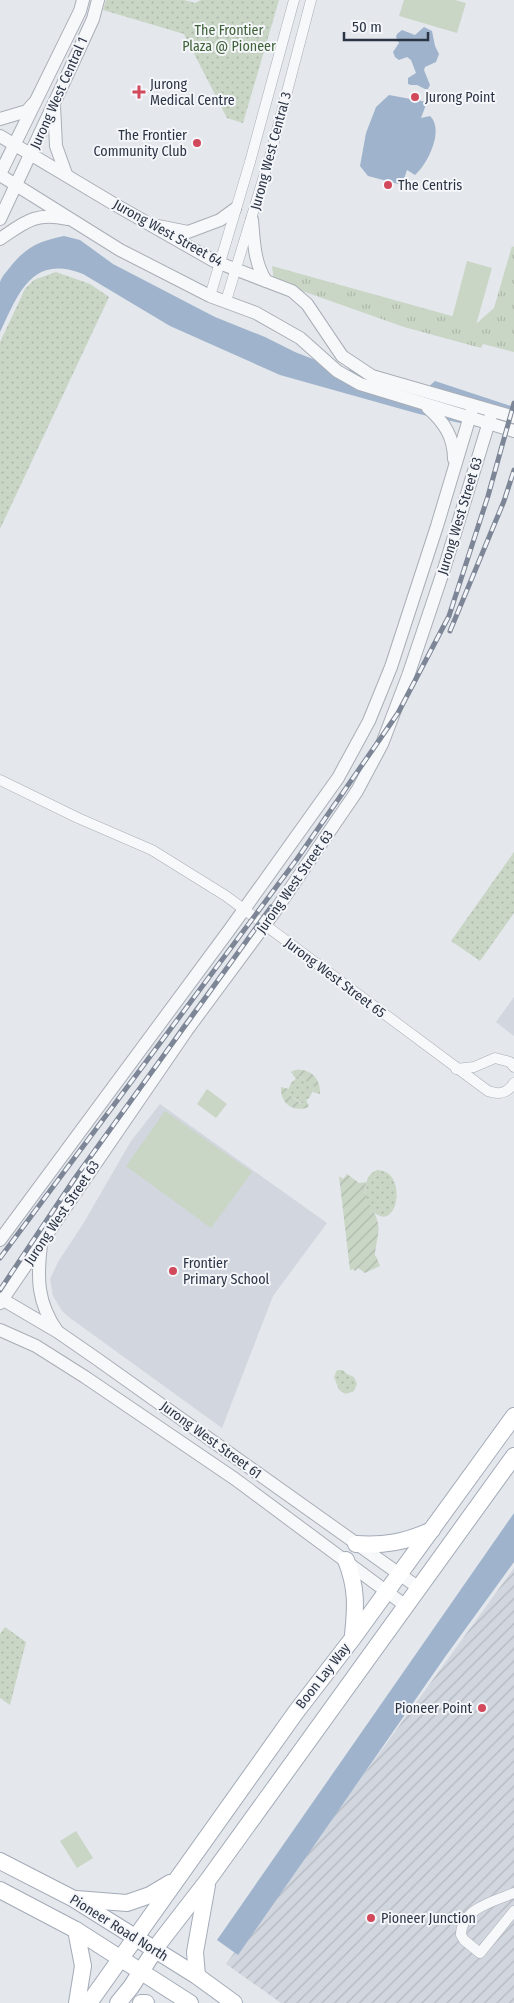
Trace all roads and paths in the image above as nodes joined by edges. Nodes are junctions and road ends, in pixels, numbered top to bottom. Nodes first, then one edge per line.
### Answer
1 (83, 0) edge
2 (98, 0) edge
3 (294, 0) edge
4 (311, 0) edge
5 (39, 98) junction
6 (54, 102) junction
7 (0, 119) edge
8 (0, 136) edge
9 (14, 145) junction
10 (32, 155) junction
11 (66, 174) junction
12 (0, 175) edge
13 (16, 184) junction
14 (235, 209) junction
15 (0, 219) edge
16 (252, 220) junction
17 (77, 222) junction
18 (148, 224) junction
19 (0, 240) edge
20 (219, 263) junction
21 (237, 269) junction
22 (266, 281) junction
23 (210, 296) junction
24 (226, 301) junction
25 (424, 404) junction
26 (472, 412) junction
27 (514, 417) edge
28 (490, 418) junction
29 (514, 431) edge
30 (453, 476) junction
31 (0, 780) edge
32 (243, 909) junction
33 (265, 925) junction
34 (514, 1067) edge
35 (456, 1069) junction
36 (514, 1083) edge
37 (0, 1240) edge
38 (42, 1242) junction
39 (1, 1300) edge
40 (0, 1330) edge
41 (58, 1332) junction
42 (514, 1416) edge
43 (514, 1456) edge
44 (432, 1530) junction
45 (356, 1544) junction
46 (346, 1560) junction
47 (400, 1574) junction
48 (419, 1588) junction
49 (386, 1592) junction
50 (406, 1606) junction
51 (353, 1638) junction
52 (0, 1861) edge
53 (176, 1880) junction
54 (208, 1880) junction
55 (0, 1890) edge
56 (514, 1893) edge
57 (74, 1899) junction
58 (514, 1911) edge
59 (76, 1930) junction
60 (135, 1938) junction
61 (154, 1951) junction
62 (121, 1958) junction
63 (141, 1971) junction
64 (197, 1976) junction
65 (77, 2003) edge
66 (89, 2003) edge
67 (118, 2003) edge
68 (141, 2003) edge
69 (146, 2003) edge
70 (190, 2003) edge
71 (234, 2003) edge

1 - 5 street, Jurong West Central 1
2 - 6 street, Jurong West Central 1
3 - 14 street, Jurong West Central 3
4 - 16 street, Jurong West Central 3
5 - 7 street
5 - 9 street, Jurong West Central 1
6 - 10 street, Jurong West Central 1
6 - 11 street
8 - 9 street, Jurong West Street 64
9 - 10 street, Jurong West Street 64
9 - 12 street, Jurong West Central 1
10 - 11 street, Jurong West Street 64
10 - 13 street, Jurong West Central 1
11 - 18 street, Jurong West Street 64
12 - 13 street, Jurong West Street 64
13 - 15 street, Jurong West Central 1
13 - 17 street, Jurong West Street 64
14 - 18 street
14 - 20 street, Jurong West Central 3
16 - 21 street, Jurong West Central 3
16 - 22 street
17 - 19 street
17 - 23 street, Jurong West Street 64
18 - 20 street, Jurong West Street 64
20 - 21 street, Jurong West Street 64
20 - 23 street, Jurong West Central 3
21 - 22 street, Jurong West Street 64
21 - 24 street, Jurong West Central 3
22 - 26 street, Jurong West Street 64
23 - 24 street, Jurong West Street 64
24 - 25 street, Jurong West Street 64
25 - 26 street, Jurong West Street 64
25 - 30 street
26 - 28 street, Jurong West Street 64
26 - 30 street, Jurong West Street 63
27 - 28 street, Jurong West Street 64
28 - 29 street, Jurong West Street 64
28 - 33 street, Jurong West Street 63
30 - 32 street, Jurong West Street 63
31 - 32 street, Jurong West Street 65
32 - 33 street, Jurong West Street 65
32 - 37 street, Jurong West Street 63
33 - 35 street, Jurong West Street 65
33 - 38 street, Jurong West Street 63
34 - 35 street
35 - 36 street, Jurong West Street 65
38 - 39 street, Jurong West Street 63
38 - 41 street
39 - 41 street, Jurong West Street 61
40 - 46 street, Jurong West Street 61
41 - 45 street, Jurong West Street 61
42 - 44 main road, Boon Lay Way
43 - 48 main road, Boon Lay Way
44 - 45 main road
44 - 47 main road, Boon Lay Way
45 - 47 street, Jurong West Street 61
46 - 49 street, Jurong West Street 61
46 - 51 main road
47 - 48 street, Jurong West Street 61
47 - 49 main road, Boon Lay Way
48 - 50 main road, Boon Lay Way
49 - 50 street, Jurong West Street 61
49 - 51 main road, Boon Lay Way
50 - 54 main road, Boon Lay Way
51 - 53 main road, Boon Lay Way
52 - 57 main road, Pioneer Road North
53 - 57 main road
53 - 60 main road, Boon Lay Way
54 - 61 main road, Boon Lay Way
54 - 64 main road
55 - 59 main road, Pioneer Road North
56 - 58 street
57 - 60 main road, Pioneer Road North
59 - 62 main road, Pioneer Road North
59 - 65 main road
60 - 61 main road, Pioneer Road North
60 - 62 main road, Boon Lay Way
61 - 63 main road, Boon Lay Way
61 - 64 main road, Pioneer Road North
62 - 63 main road, Pioneer Road North
62 - 66 main road, Boon Lay Way
63 - 67 main road, Boon Lay Way
63 - 70 main road, Pioneer Road North
64 - 71 main road, Pioneer Road North
68 - 69 main road

